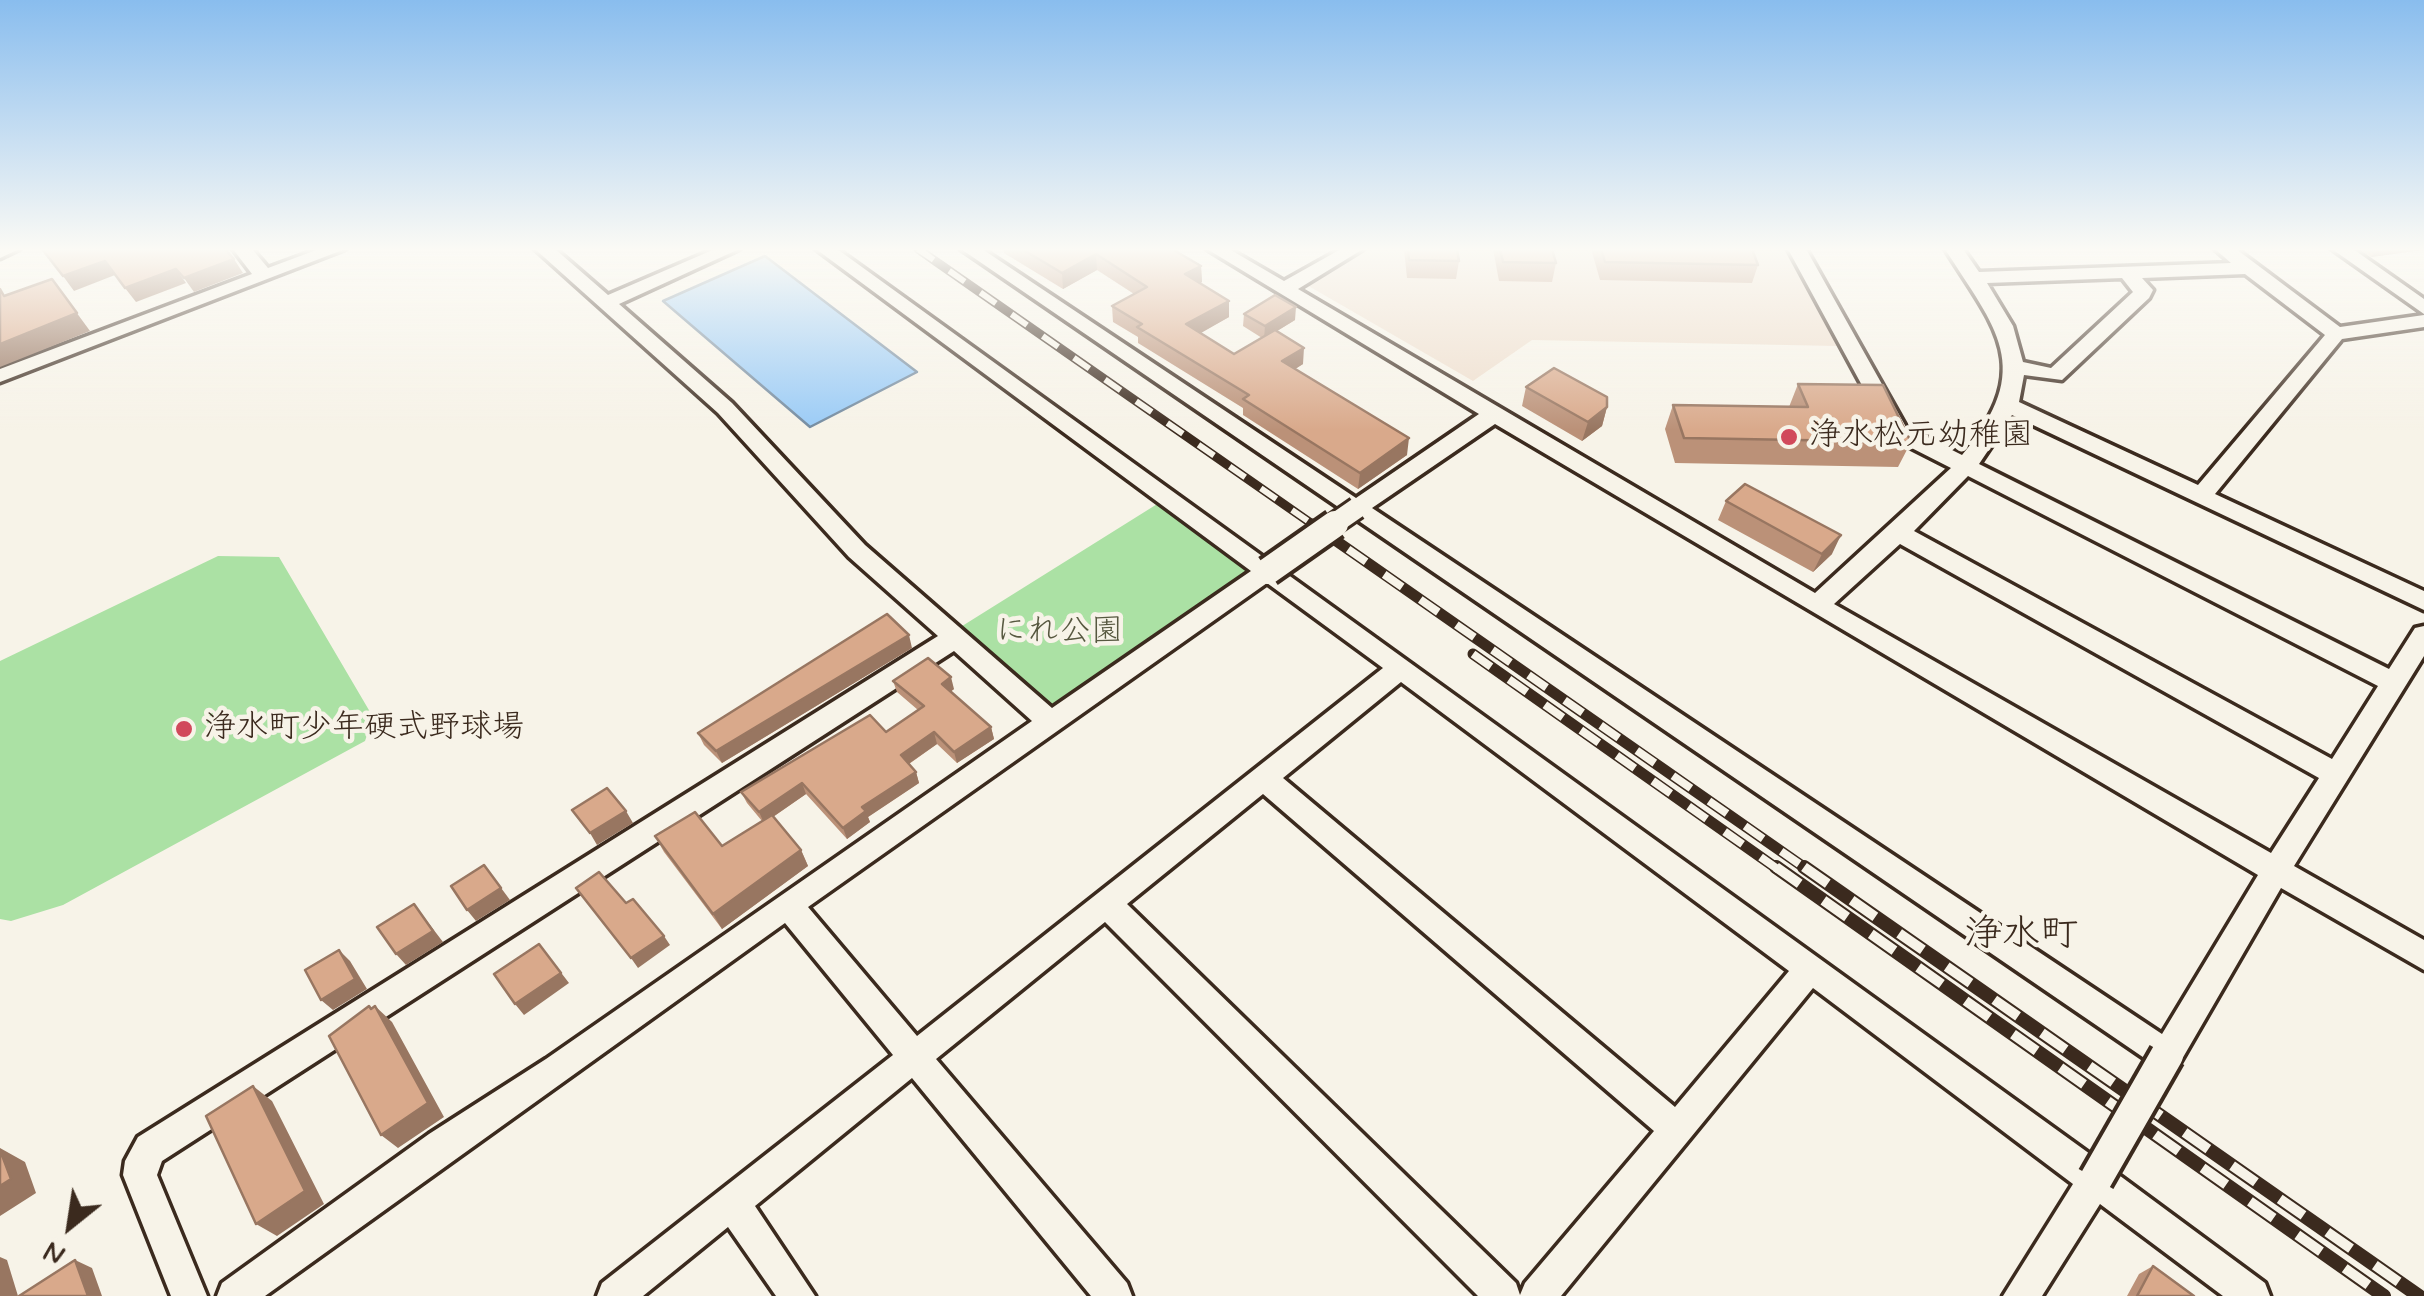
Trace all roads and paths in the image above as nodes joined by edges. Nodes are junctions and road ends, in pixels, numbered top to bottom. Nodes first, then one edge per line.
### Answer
1 (176, 309) edge
2 (613, 309) edge
3 (908, 309) edge
4 (1060, 309) edge
5 (1318, 309) edge
6 (1830, 309) edge
7 (1994, 309) edge
8 (2125, 309) edge
9 (2304, 309) edge
10 (2424, 320) edge
11 (2336, 334) junction
12 (2014, 367) junction
13 (0, 376) edge
14 (2008, 405) junction
15 (1494, 414) junction
16 (1965, 466) junction
17 (2201, 496) junction
18 (1356, 508) junction
19 (1896, 531) junction
20 (1268, 571) junction
21 (2424, 601) edge
22 (1818, 606) junction
23 (2424, 635) edge
24 (954, 638) junction
25 (1400, 669) junction
26 (2394, 683) junction
27 (1052, 723) junction
28 (2338, 775) junction
29 (1265, 779) junction
30 (2276, 870) junction
31 (1107, 904) junction
32 (788, 905) junction
33 (2424, 956) edge
34 (1810, 970) junction
35 (916, 1054) junction
36 (2168, 1055) junction
37 (1677, 1130) junction
38 (2096, 1179) junction
39 (732, 1203) junction
40 (189, 1296) edge
41 (235, 1296) edge
42 (615, 1296) edge
43 (796, 1296) edge
44 (1114, 1296) edge
45 (1503, 1296) edge
46 (1538, 1296) edge
47 (2022, 1296) edge
48 (2252, 1296) edge

1 - 13 street
2 - 24 street
3 - 20 street
4 - 18 street
5 - 15 street
6 - 16 street
7 - 12 street
8 - 12 street
9 - 11 street
10 - 11 street
11 - 17 street
12 - 14 street
14 - 16 street
14 - 17 street
15 - 18 street
15 - 22 street
16 - 19 street
16 - 26 street
17 - 21 street
18 - 20 street, bridge
18 - 36 street
19 - 22 street
19 - 28 street
20 - 25 street
20 - 27 street
22 - 30 street
23 - 26 street
24 - 27 street
24 - 40 street
25 - 29 street
25 - 34 street
26 - 28 street
27 - 32 street
28 - 30 street
29 - 31 street
29 - 37 street
30 - 33 street
30 - 36 street
31 - 35 street
31 - 45 street
32 - 35 street
32 - 41 street
34 - 37 street
34 - 38 street
35 - 39 street
35 - 44 street
36 - 38 street, bridge
37 - 46 street
38 - 47 street
38 - 48 street
39 - 42 street
39 - 43 street

